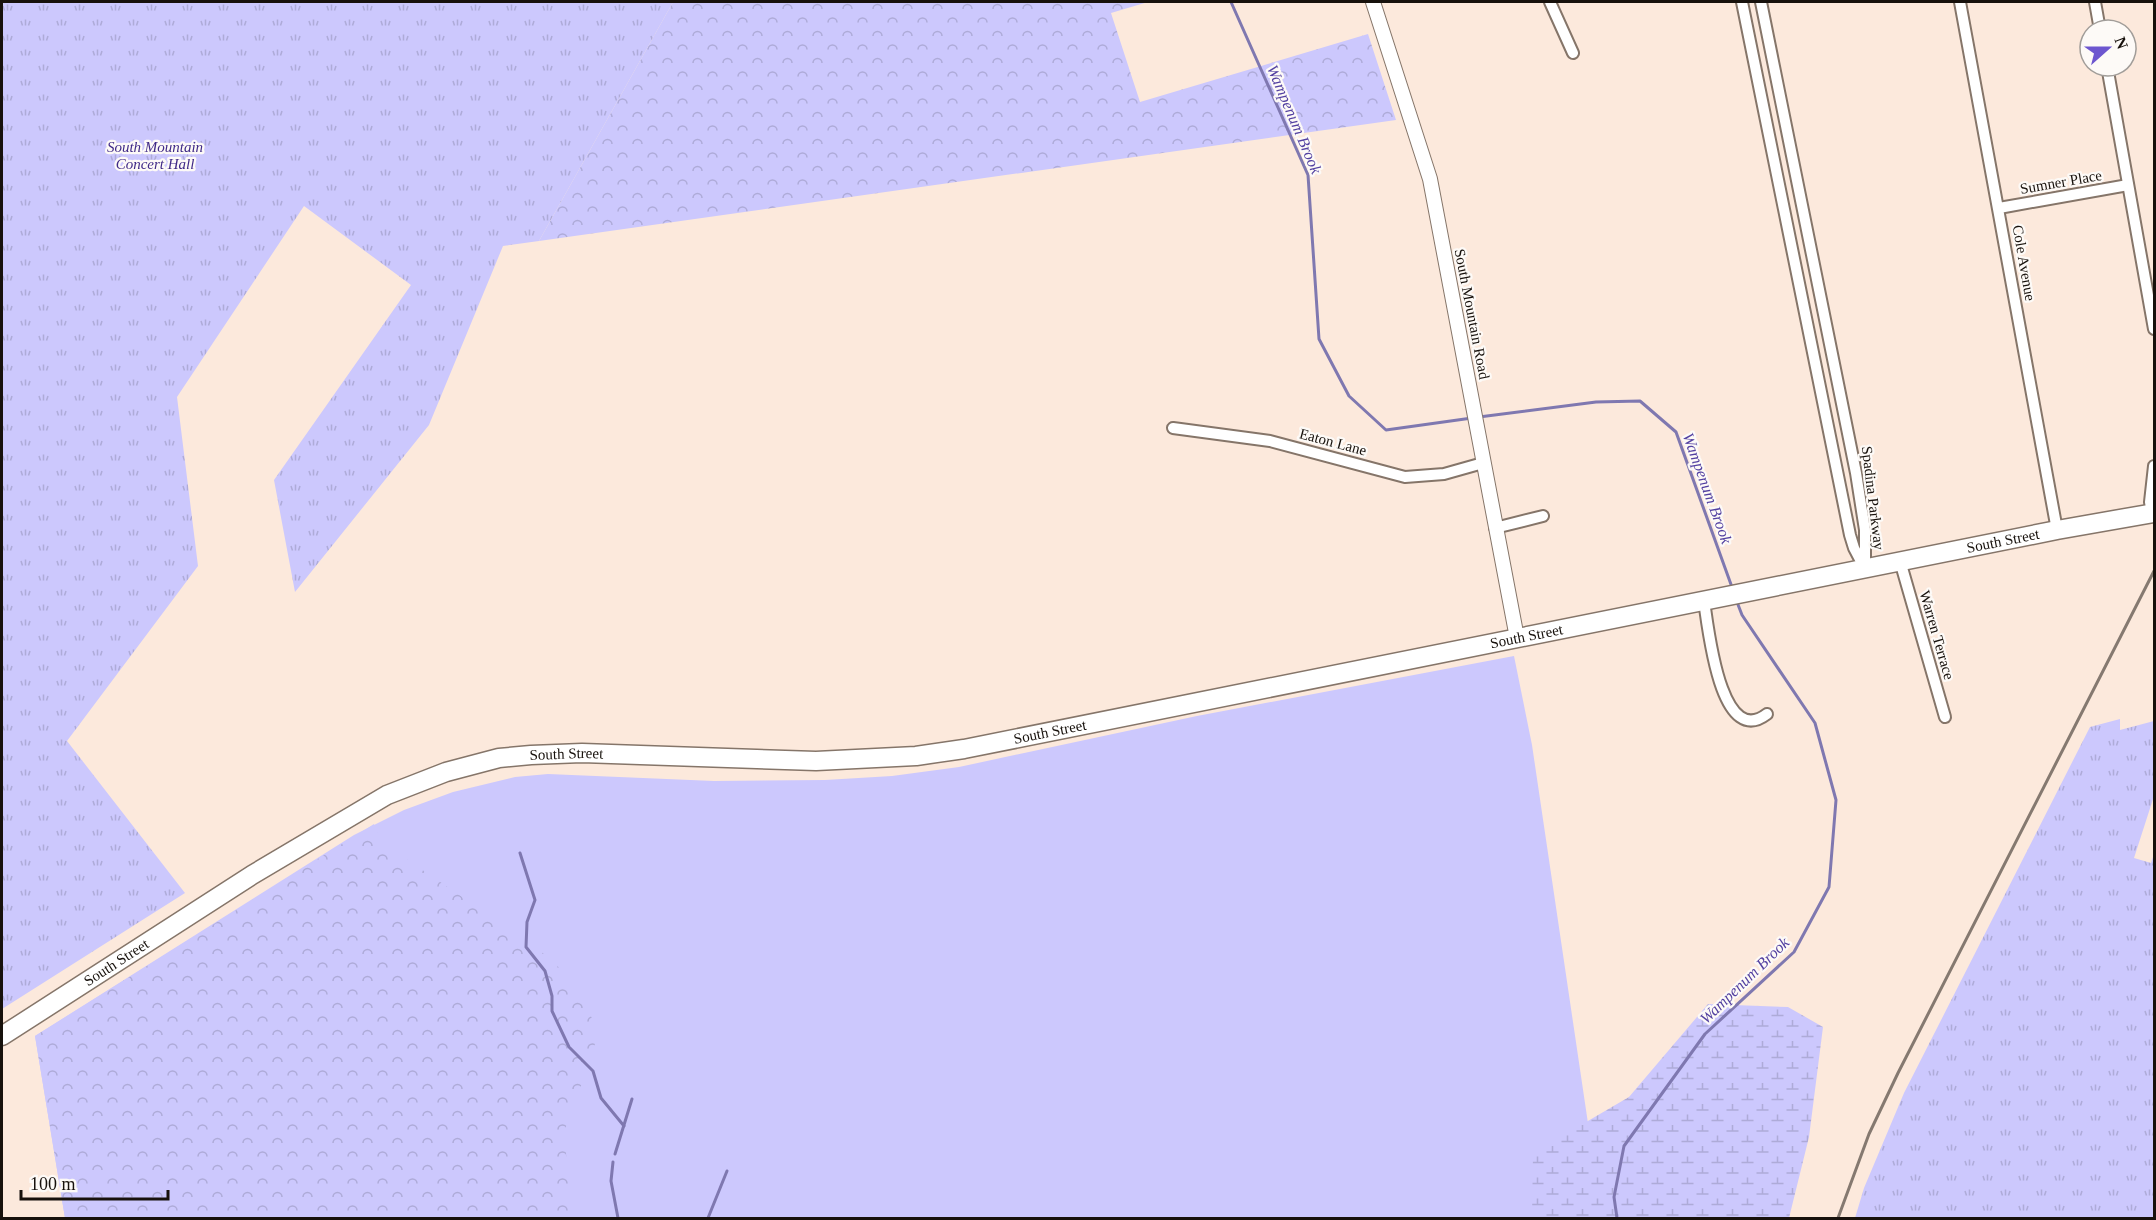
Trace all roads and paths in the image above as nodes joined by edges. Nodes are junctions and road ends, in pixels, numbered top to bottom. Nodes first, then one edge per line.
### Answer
1 (1373, 2) edge
2 (1550, 2) edge
3 (1742, 2) edge
4 (1761, 2) edge
5 (1960, 2) edge
6 (2095, 2) edge
7 (2098, 18) edge
8 (1573, 53) dead end
9 (2109, 78) edge
10 (2128, 185) junction
11 (1999, 208) junction
12 (1807, 221) junction
13 (1788, 223) junction
14 (2154, 329) edge
15 (1838, 376) junction
16 (1820, 378) junction
17 (1173, 428) dead end
18 (1483, 463) junction
19 (2154, 466) edge
20 (2153, 513) edge
21 (1544, 516) dead end
22 (1495, 528) junction
23 (2057, 530) junction
24 (1900, 561) junction
25 (1865, 569) junction
26 (1704, 601) junction
27 (1517, 638) junction
28 (1767, 714) dead end
29 (1946, 717) dead end
30 (2, 1036) edge

1 - 18 street, South Mountain Road
2 - 8 street
3 - 13 street, Spadina Parkway
4 - 12 street, Spadina Parkway
5 - 11 street, Cole Avenue
6 - 7 street
9 - 10 street
10 - 11 street, Sumner Place
10 - 14 street
11 - 23 street, Cole Avenue
12 - 13 street
12 - 15 street, Spadina Parkway
13 - 16 street, Spadina Parkway
15 - 16 street
15 - 25 street, Spadina Parkway
16 - 25 street, Spadina Parkway
17 - 18 street, Eaton Lane
18 - 22 street, South Mountain Road
19 - 20 street
20 - 23 highway, South Street
21 - 22 street
22 - 27 street, South Mountain Road
23 - 24 highway, South Street
24 - 25 highway, South Street
24 - 29 street, Warren Terrace
25 - 26 highway, South Street
26 - 27 highway, South Street
26 - 28 street
27 - 30 highway, South Street

